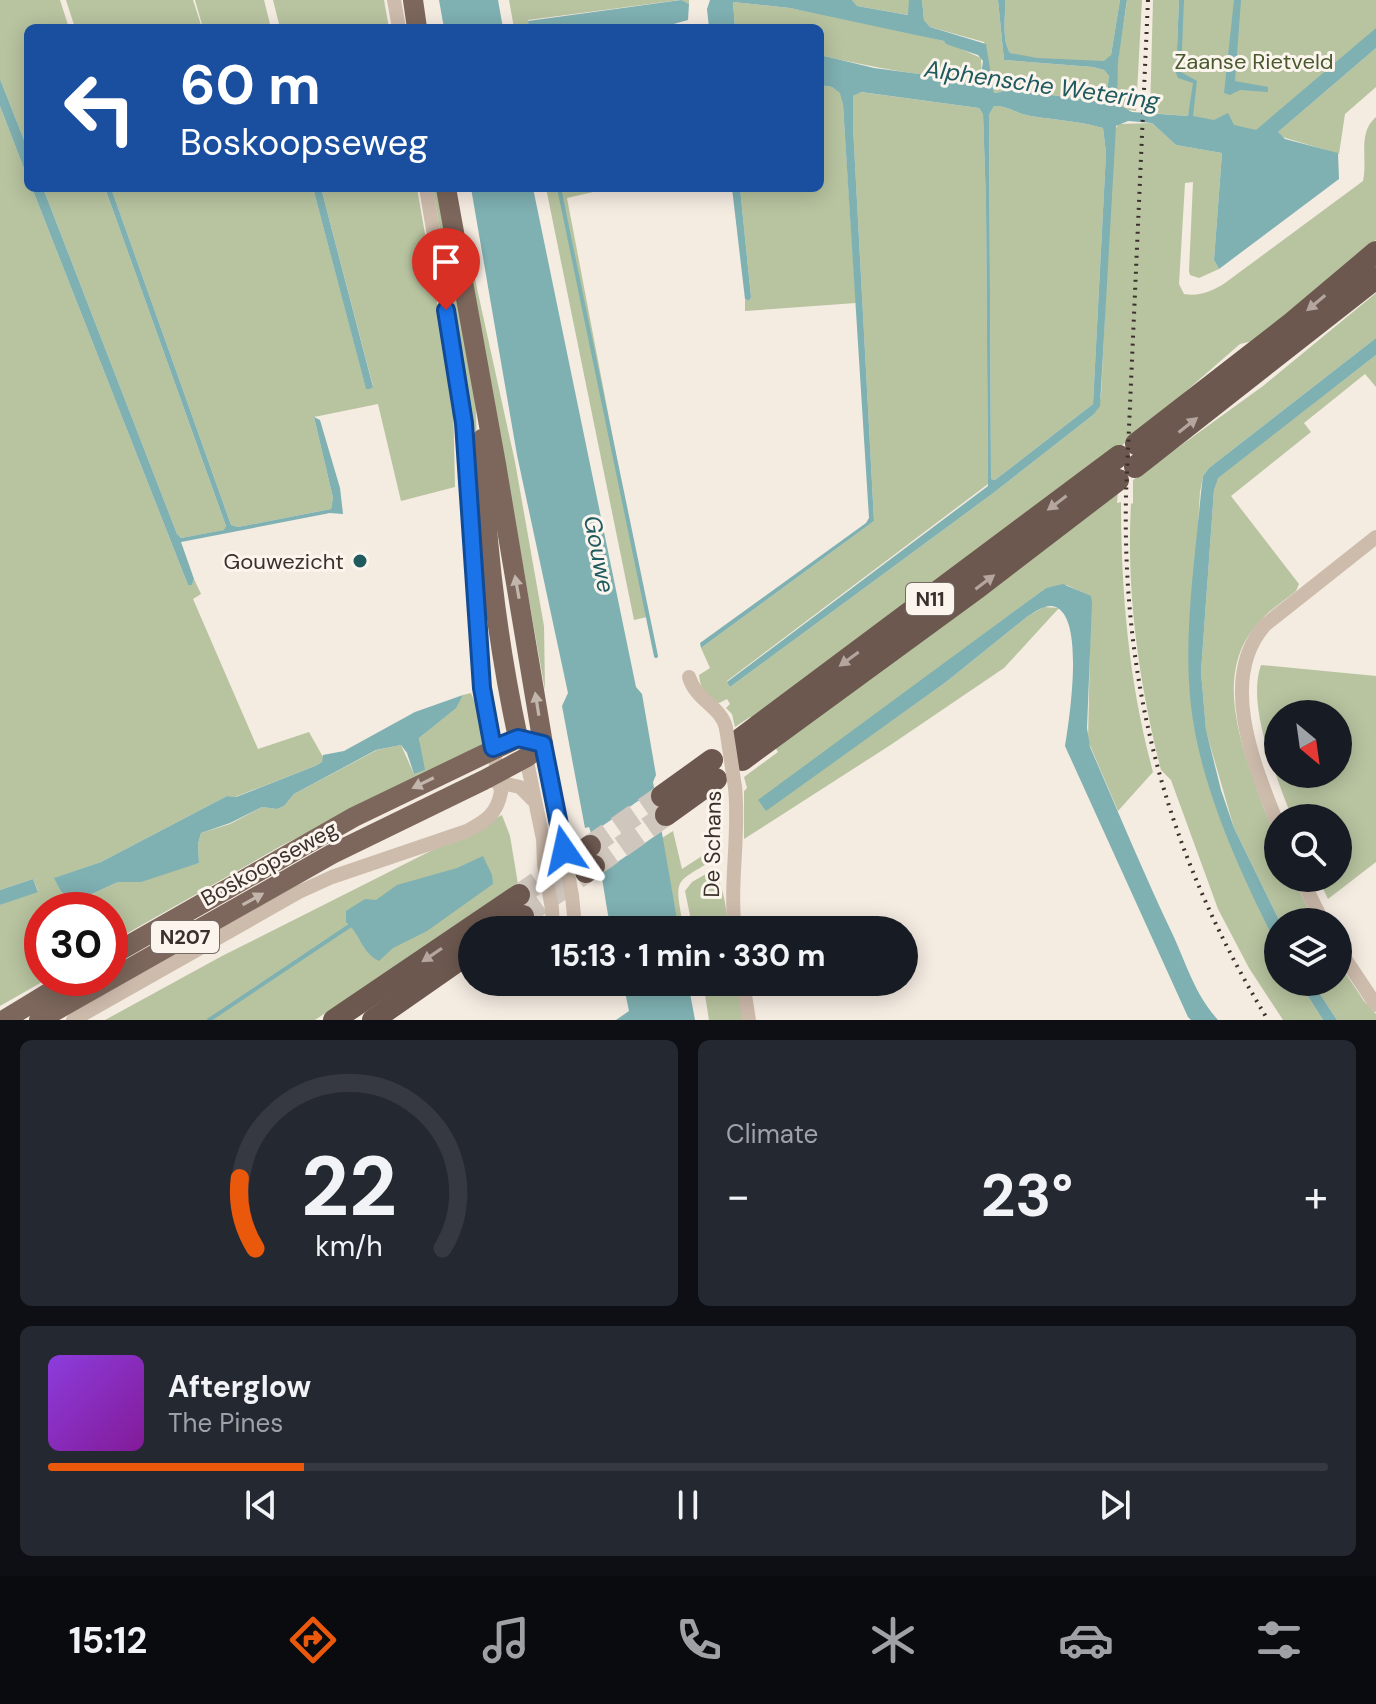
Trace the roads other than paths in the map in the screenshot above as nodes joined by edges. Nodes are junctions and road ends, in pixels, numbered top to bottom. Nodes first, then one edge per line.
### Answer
1 (394, 0) edge
2 (413, 0) edge
3 (398, 24) edge
4 (416, 24) edge
5 (427, 192) edge
6 (447, 192) edge
7 (1376, 252) edge
8 (1376, 278) edge
9 (479, 375) junction
10 (1127, 462) junction
11 (1376, 537) edge
12 (689, 677) dead end
13 (513, 714) junction
14 (518, 738) junction
15 (736, 743) junction
16 (493, 748) junction
17 (535, 750) junction
18 (721, 775) junction
19 (494, 778) junction
20 (534, 802) junction
21 (1271, 804) edge
22 (664, 805) tunnel mouth
23 (505, 916) edge
24 (513, 916) tunnel mouth
25 (734, 916) edge
26 (458, 944) edge
27 (128, 946) edge
28 (458, 961) edge
29 (1352, 969) edge
30 (43, 996) edge
31 (745, 996) edge
32 (1376, 1005) edge
33 (4, 1020) edge
34 (39, 1020) edge
35 (73, 1020) edge
36 (334, 1020) edge
37 (373, 1020) edge
38 (749, 1020) edge

1 - 3 street
2 - 4 main road
5 - 16 street
6 - 9 main road
7 -> 10 highway, N11
10 -> 8 highway, N11
9 - 13 main road
17 -> 9 main road
10 - 15 highway, N11
11 - 21 street
12 - 15 street
13 - 14 main road
13 - 16 main road
14 - 16 main road, Boskoopseweg
14 - 17 street
15 - 18 street, De Schans, bridge
16 - 19 street
16 -> 27 main road, Boskoopseweg / N207
17 - 19 main road, Boskoopseweg / N207
17 - 20 street
17 - 20 street, bridge
18 - 22 highway
18 - 25 street, De Schans
19 - 20 street
34 -> 19 main road, Boskoopseweg / N207
19 - 35 street
24 -> 23 highway
26 -> 36 highway
28 - 37 highway
29 - 32 street
30 - 33 main road
31 - 38 street

